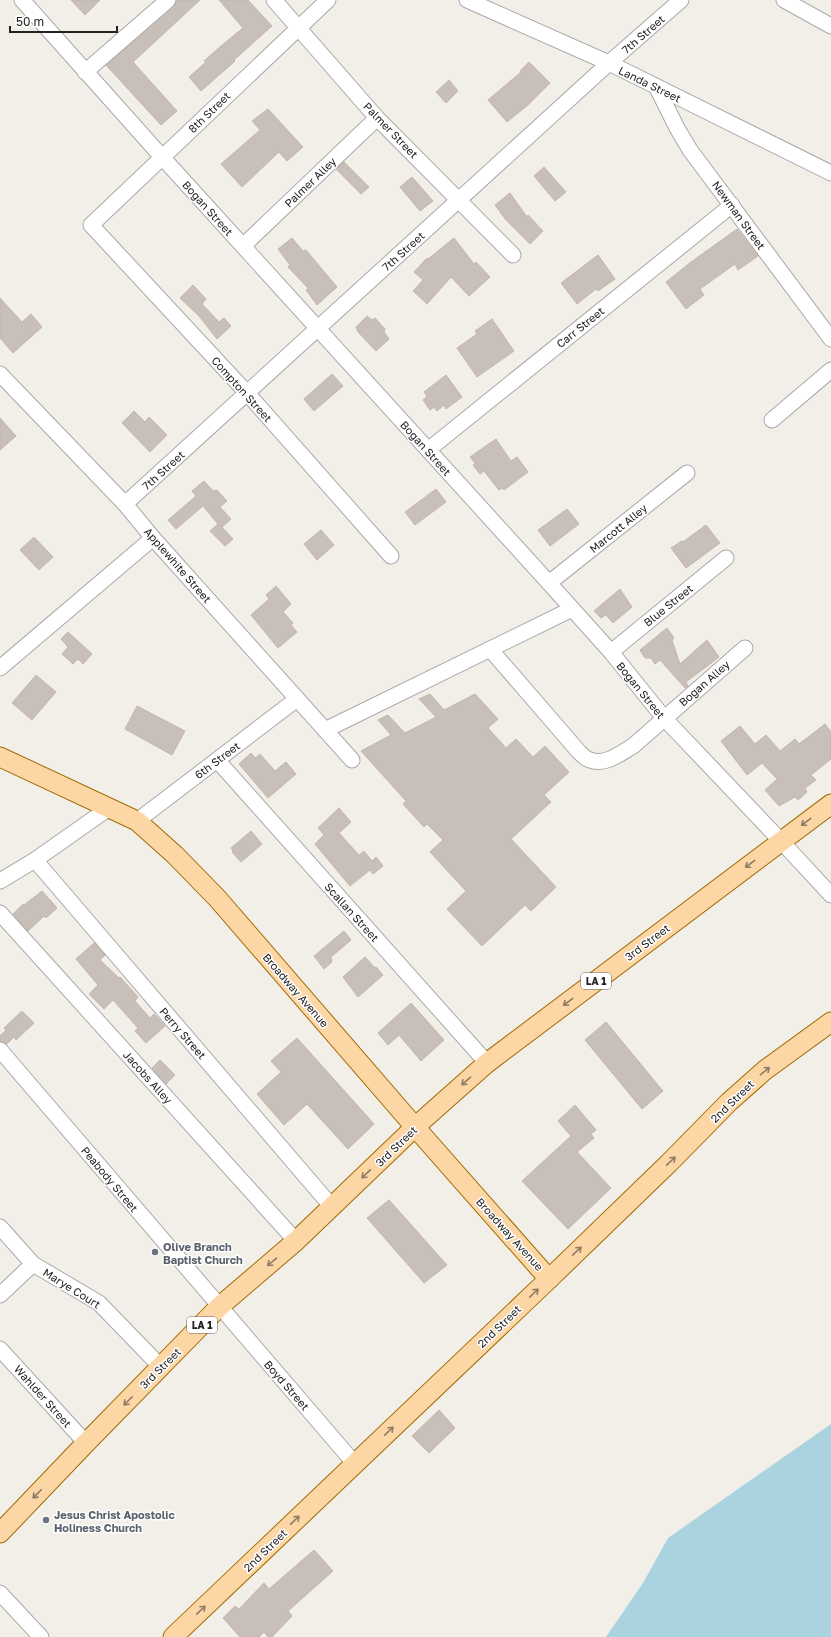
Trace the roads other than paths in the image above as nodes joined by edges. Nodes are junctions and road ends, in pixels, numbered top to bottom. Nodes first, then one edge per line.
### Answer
1 (22, 0) edge
2 (168, 0) edge
3 (274, 0) edge
4 (328, 0) edge
5 (467, 0) edge
6 (682, 0) edge
7 (784, 0) edge
8 (831, 26) edge
9 (297, 28) junction
10 (609, 63) junction
11 (85, 72) junction
12 (656, 86) junction
13 (377, 118) junction
14 (162, 157) junction
15 (831, 173) edge
16 (459, 200) junction
17 (732, 205) junction
18 (91, 225) joint
19 (243, 246) junction
20 (513, 255) dead end
21 (318, 328) junction
22 (831, 339) edge
23 (831, 370) edge
24 (0, 374) edge
25 (246, 393) junction
26 (772, 420) dead end
27 (428, 450) junction
28 (687, 473) dead end
29 (125, 504) junction
30 (153, 538) junction
31 (391, 556) dead end
32 (726, 558) dead end
33 (549, 583) junction
34 (572, 609) junction
35 (490, 648) junction
36 (745, 648) dead end
37 (611, 652) junction
38 (0, 668) edge
39 (297, 699) junction
40 (664, 718) junction
41 (324, 730) junction
42 (0, 757) edge
43 (217, 760) junction
44 (352, 760) dead end
45 (831, 804) edge
46 (109, 808) junction
47 (137, 821) junction
48 (781, 841) junction
49 (35, 860) junction
50 (0, 881) edge
51 (831, 895) edge
52 (0, 913) edge
53 (831, 1022) edge
54 (0, 1050) edge
55 (487, 1063) junction
56 (415, 1127) junction
57 (332, 1207) junction
58 (0, 1227) edge
59 (296, 1241) junction
60 (33, 1264) junction
61 (549, 1279) junction
62 (0, 1295) edge
63 (219, 1307) junction
64 (0, 1348) edge
65 (161, 1367) junction
66 (86, 1443) junction
67 (355, 1464) junction
68 (0, 1533) edge
69 (0, 1593) edge
70 (41, 1637) edge
71 (173, 1637) edge

1 - 11 street, Bogan Street
2 - 11 street
3 - 9 street, Palmer Street
4 - 9 street, 8th Street
5 - 10 street, Landa Street
6 - 10 street, 7th Street
7 - 8 street
9 - 13 street, Palmer Street
9 - 14 street, 8th Street
10 - 12 street, Landa Street
10 - 16 street, 7th Street
11 - 14 street, Bogan Street
12 - 15 street, Landa Street
12 - 17 street, Newman Street
13 - 16 street, Palmer Street
13 - 19 street, Palmer Alley
14 - 18 street, 8th Street
14 - 19 street, Bogan Street
16 - 20 street, Palmer Street
16 - 21 street, 7th Street
17 - 22 street, Newman Street
17 - 27 street, Carr Street
18 - 25 street, Compton Street
19 - 21 street, Bogan Street
21 - 25 street, 7th Street
21 - 27 street, Bogan Street
23 - 26 street
24 - 29 street, Applewhite Street
25 - 29 street, 7th Street
25 - 31 street, Compton Street
27 - 33 street, Bogan Street
28 - 33 street, Marcott Alley
29 - 30 street, Applewhite Street
30 - 38 street
30 - 39 street, Applewhite Street
32 - 37 street, Blue Street
33 - 34 street, Bogan Street
34 - 35 street
34 - 37 street, Bogan Street
35 - 40 street, Bogan Alley
35 - 41 street
36 - 40 street, Bogan Alley
37 - 40 street, Bogan Street
39 - 41 street, Applewhite Street
39 - 43 street, 6th Street
40 - 48 street, Bogan Street
41 - 44 street, Applewhite Street
42 - 46 main road, Broadway Avenue
43 - 47 street, 6th Street
43 - 55 street, Scallan Street
45 -> 48 main road, 3rd Street / LA 1
46 - 47 main road, Broadway Avenue
46 - 49 street
47 - 56 main road, Broadway Avenue
48 - 51 street, Bogan Street
48 -> 55 main road, 3rd Street / LA 1
49 - 50 street
49 - 57 street, Perry Street
52 - 59 street, Jacobs Alley
61 -> 53 main road, 2nd Street
54 - 63 street, Peabody Street
55 -> 56 main road, 3rd Street / LA 1
56 -> 57 main road, 3rd Street / LA 1
56 - 61 main road, Broadway Avenue
57 - 59 main road, 3rd Street / LA 1
58 - 60 street, Marye Court
59 -> 63 main road, 3rd Street / LA 1
60 - 62 street
60 - 65 street, Marye Court
67 -> 61 main road, 2nd Street
63 - 65 main road, 3rd Street / LA 1
63 - 67 street, Boyd Street
64 - 66 street, Wahlder Street
65 -> 66 main road, 3rd Street / LA 1
66 -> 68 main road, 3rd Street / LA 1
71 -> 67 main road, 2nd Street
69 - 70 street

